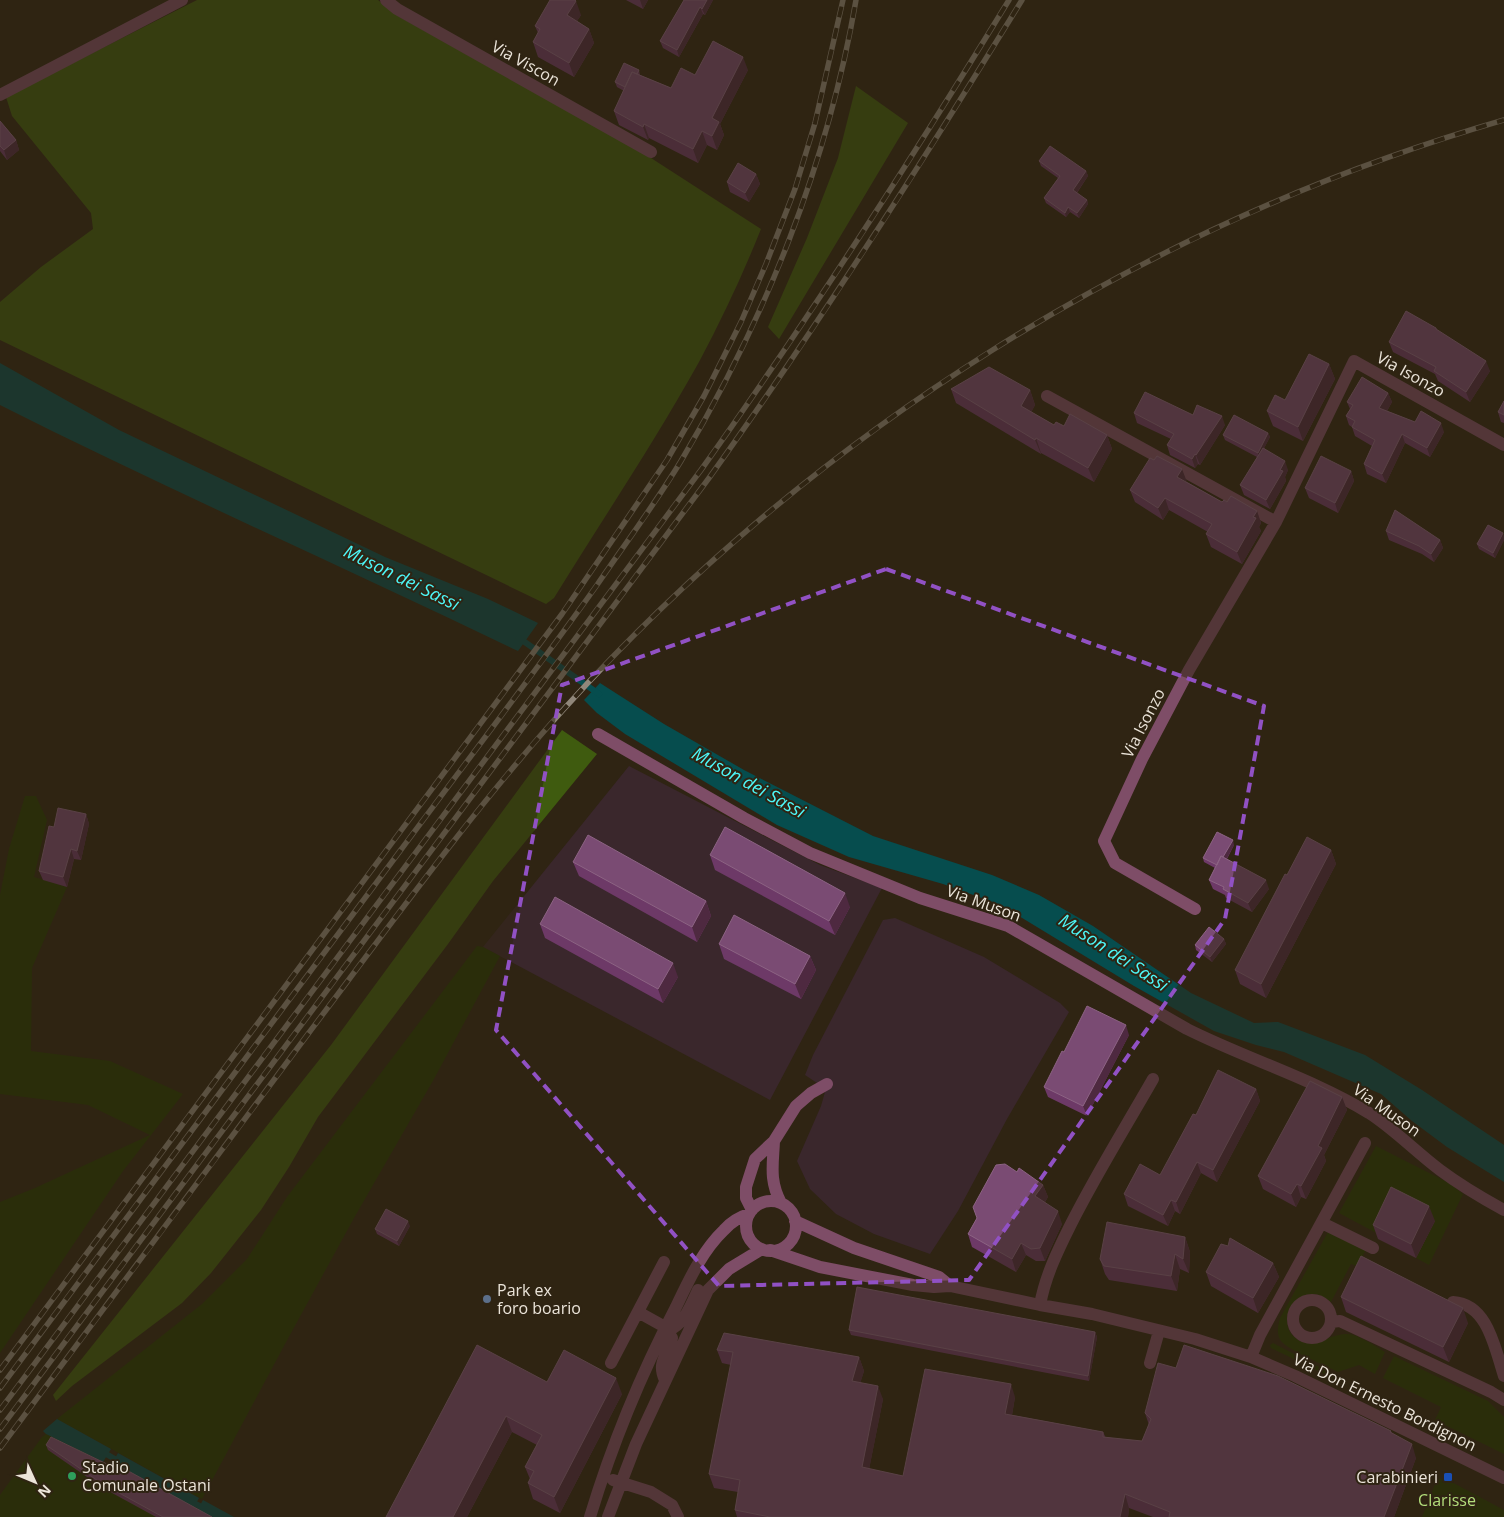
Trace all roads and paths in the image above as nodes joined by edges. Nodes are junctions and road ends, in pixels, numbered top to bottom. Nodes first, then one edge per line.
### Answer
1 (182, 0) edge
2 (386, 0) edge
3 (0, 95) edge
4 (651, 152) dead end
5 (1046, 396) dead end
6 (1504, 445) edge
7 (1276, 522) junction
8 (598, 734) dead end
9 (1195, 909) dead end
10 (1153, 1079) dead end
11 (827, 1084) dead end
12 (774, 1141) junction
13 (1365, 1143) dead end
14 (780, 1203) junction
15 (1504, 1210) edge
16 (750, 1212) junction
17 (795, 1221) junction
18 (1322, 1223) junction
19 (1373, 1248) dead end
20 (766, 1250) junction
21 (664, 1262) dead end
22 (726, 1272) junction
23 (950, 1286) junction
24 (1453, 1302) edge
25 (1040, 1305) junction
26 (638, 1312) junction
27 (1331, 1322) dead end
28 (665, 1327) junction
29 (1159, 1331) junction
30 (1251, 1357) junction
31 (611, 1363) dead end
32 (1150, 1363) dead end
33 (1504, 1376) edge
34 (665, 1380) junction
35 (1504, 1400) edge
36 (603, 1477) junction
37 (1504, 1478) edge
38 (621, 1482) junction
39 (590, 1517) edge
40 (608, 1517) edge
41 (678, 1517) edge

1 - 3 street
2 - 4 street, Via Viscon
5 - 7 street
6 - 7 street, Via Isonzo
7 - 9 street, Via Isonzo
8 - 15 street, Via Muson
10 - 25 street
11 - 12 street
12 - 14 street
12 - 16 street
13 - 18 street
14 - 16 street
14 - 17 street
16 - 20 street
16 - 28 street
17 - 20 street
17 - 23 street
18 - 19 street
18 - 30 street
20 - 22 street
20 - 23 street
21 - 26 street
22 - 28 street
22 - 34 street
23 - 25 street, Via Don Ernesto Bordignon
24 - 33 street
25 - 29 street, Via Don Ernesto Bordignon
26 - 28 street
26 - 31 street
27 - 35 street
28 - 34 street
28 - 36 street
29 - 30 street, Via Don Ernesto Bordignon
29 - 32 street
30 - 37 street, Via Don Ernesto Bordignon
34 - 38 street
36 - 38 street
36 - 39 street
38 - 40 street
38 - 41 street

